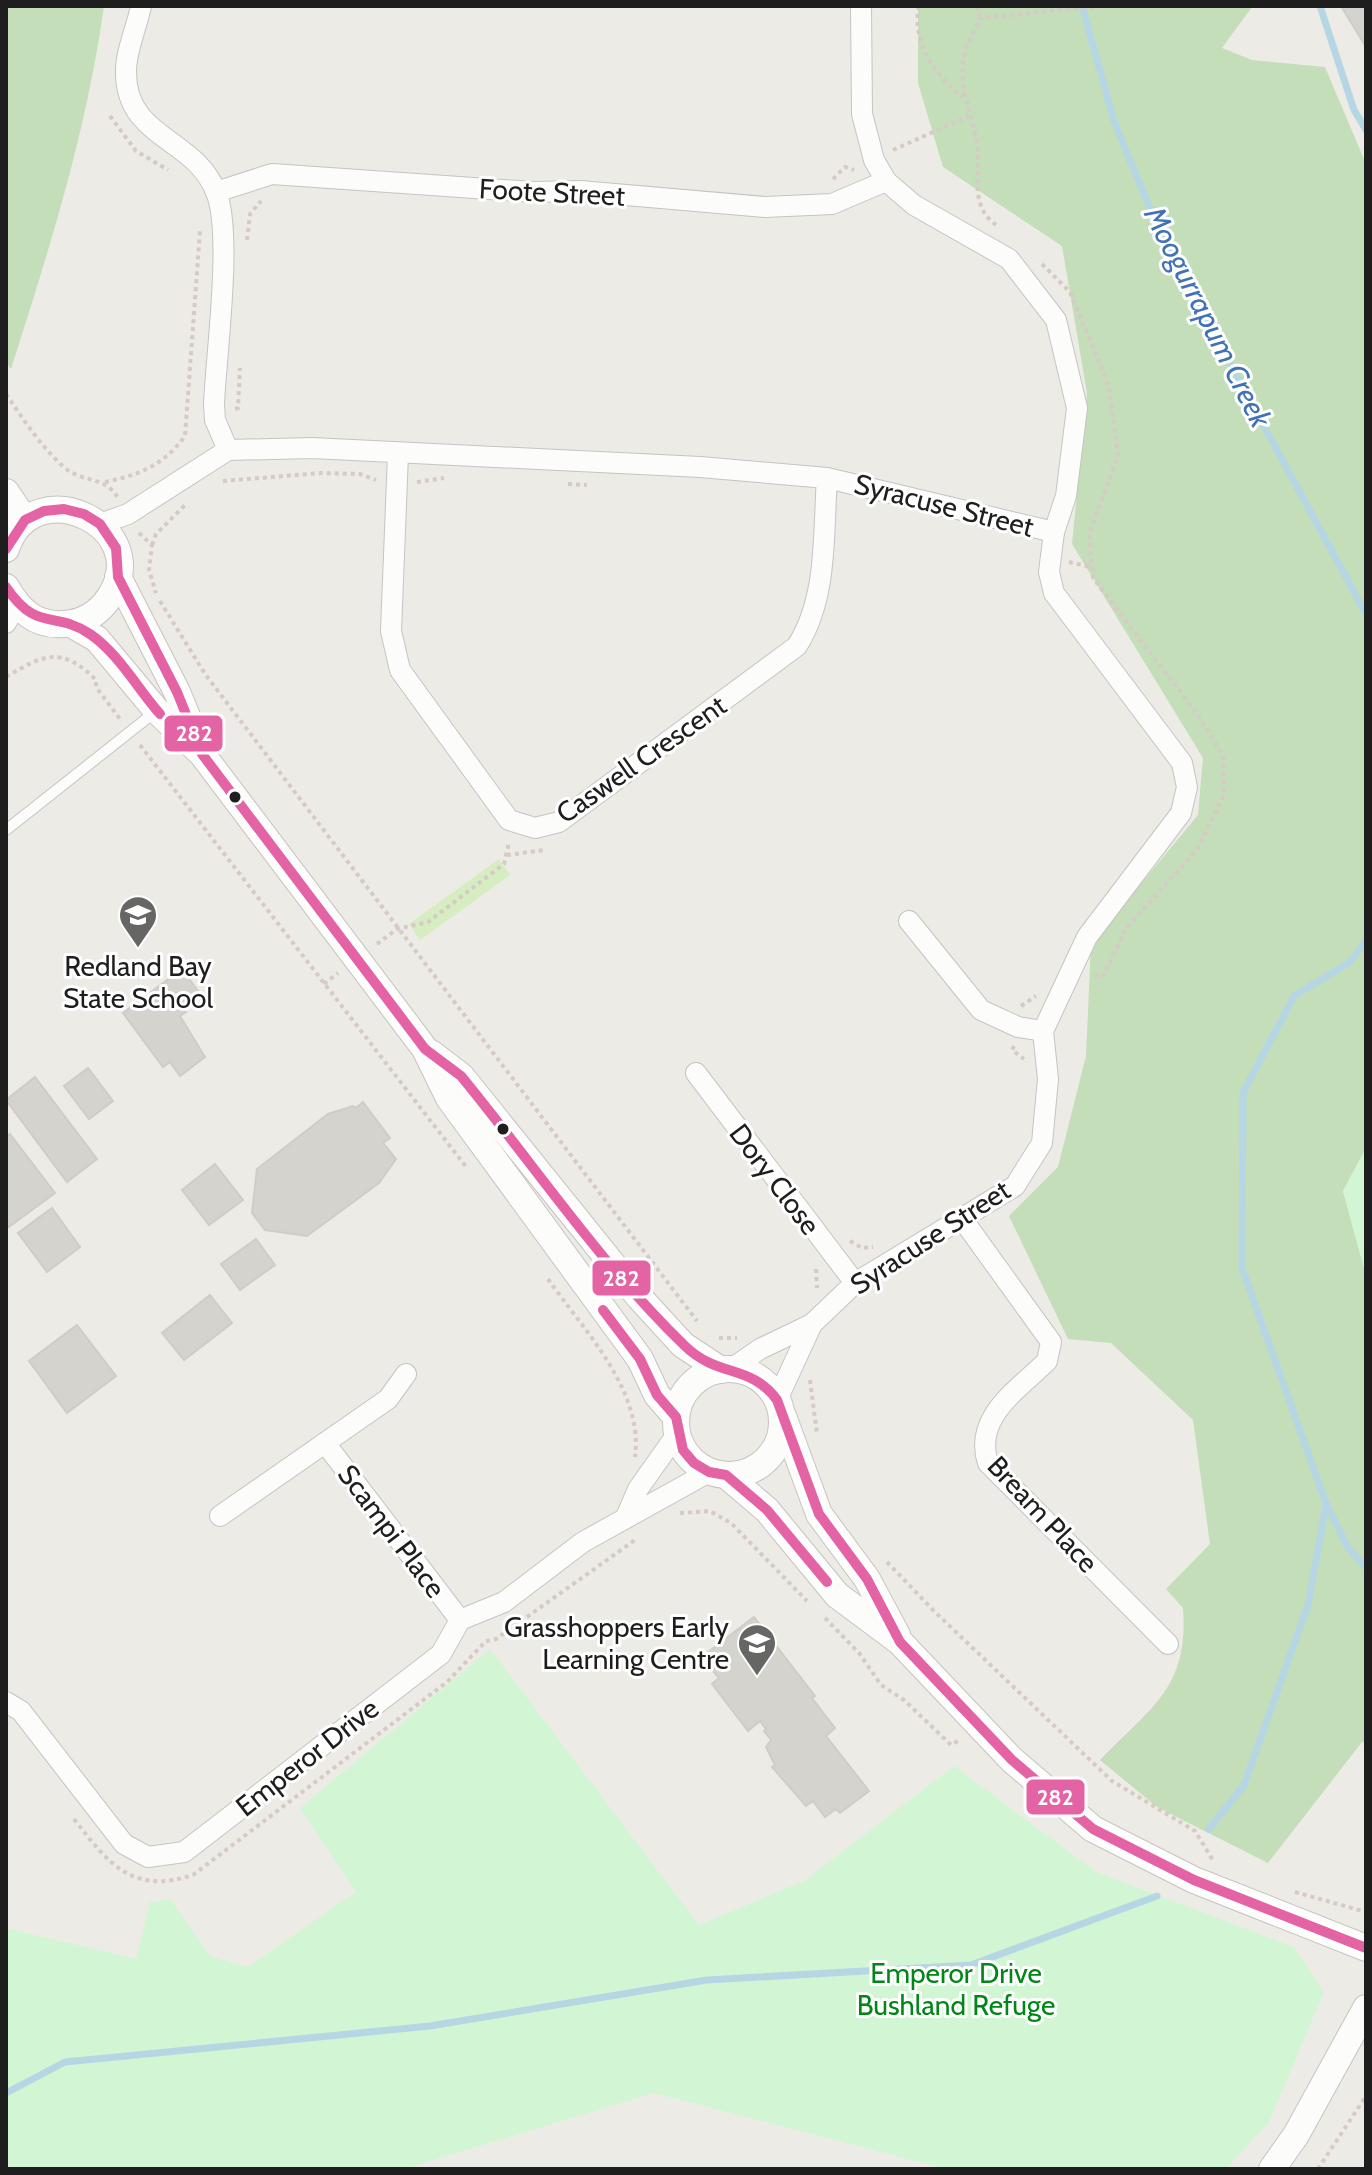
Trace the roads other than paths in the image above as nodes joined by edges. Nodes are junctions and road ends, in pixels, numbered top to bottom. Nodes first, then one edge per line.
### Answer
1 (141, 6) edge
2 (861, 6) edge
3 (886, 181) junction
4 (216, 192) junction
5 (228, 450) junction
6 (398, 454) junction
7 (827, 478) junction
8 (6, 492) edge
9 (25, 520) junction
10 (100, 524) junction
11 (1054, 532) junction
12 (6, 549) edge
13 (118, 577) junction
14 (9, 605) edge
15 (71, 624) junction
16 (157, 711) junction
17 (202, 754) junction
18 (6, 830) edge
19 (909, 921) dead end
20 (1043, 1031) junction
21 (425, 1049) junction
22 (696, 1073) dead end
23 (963, 1220) junction
24 (855, 1283) junction
25 (812, 1324) junction
26 (726, 1370) junction
27 (406, 1374) dead end
28 (779, 1405) junction
29 (676, 1425) junction
30 (325, 1443) junction
31 (717, 1473) junction
32 (220, 1516) dead end
33 (626, 1517) junction
34 (460, 1620) junction
35 (900, 1642) junction
36 (1168, 1644) dead end
37 (6, 1702) edge
38 (1366, 1948) edge
39 (1366, 2008) edge
40 (1272, 2169) edge

1 - 4 street
2 - 3 street
3 - 4 street, Foote Street
3 - 11 street
4 - 5 street
5 - 6 street, Syracuse Street
5 - 10 street
6 - 7 street, Syracuse Street
6 - 7 street, Caswell Crescent
7 - 11 street, Syracuse Street
8 - 9 street
9 - 10 street
9 - 12 street
10 - 13 street
11 - 20 street, Syracuse Street
13 - 15 street
13 - 17 street
14 - 15 street
15 - 16 street
16 - 17 street
16 - 18 lane
17 - 21 street
19 - 20 street
20 - 23 street, Syracuse Street
21 - 26 street
21 - 29 street
22 - 24 street, Dory Close
23 - 24 street, Syracuse Street
23 - 36 street, Bream Place
24 - 25 street, Syracuse Street
25 - 26 street
25 - 28 street
26 - 28 street
26 - 29 street
27 - 30 street, Scampi Place
28 - 31 street
28 - 35 street
29 - 31 street
29 - 33 street
30 - 32 street, Scampi Place
30 - 34 street, Scampi Place
31 - 33 street
31 - 35 street
33 - 34 street
34 - 37 street, Emperor Drive
35 - 38 street
39 - 40 street

